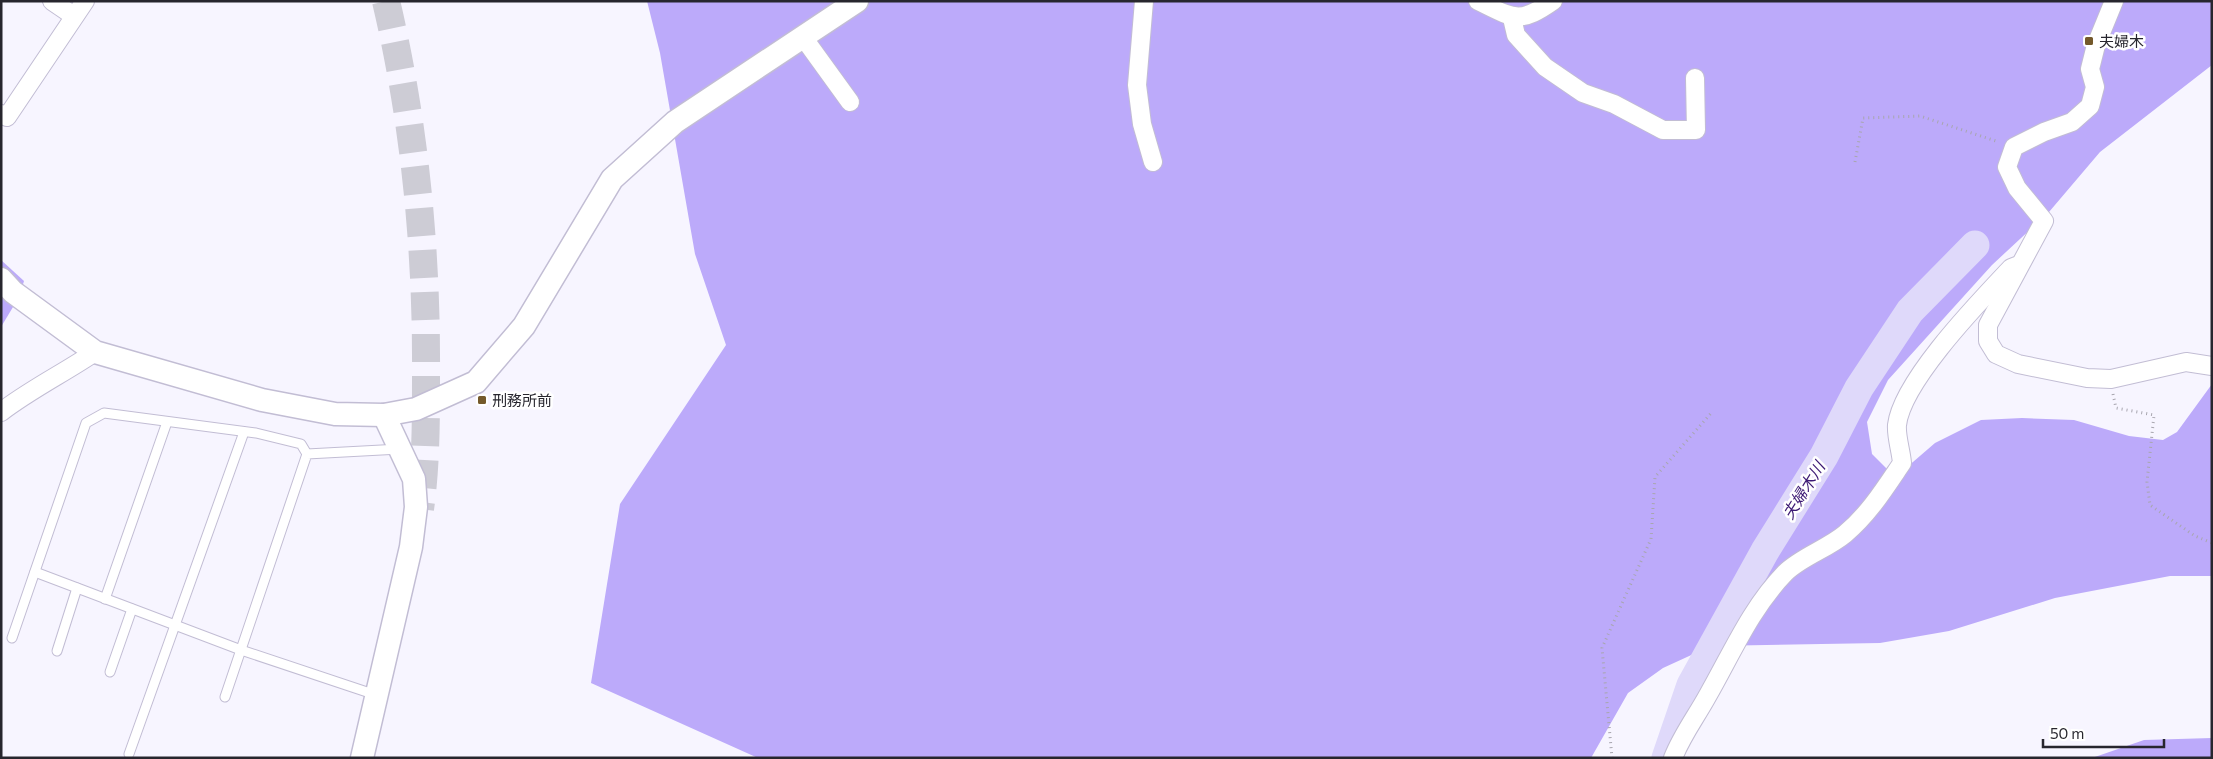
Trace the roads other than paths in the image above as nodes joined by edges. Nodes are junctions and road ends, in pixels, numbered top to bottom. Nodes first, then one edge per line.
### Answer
1 (52, 1) edge
2 (84, 1) edge
3 (856, 1) edge
4 (1144, 1) edge
5 (1478, 1) edge
6 (1553, 1) edge
7 (2114, 1) edge
8 (74, 16) junction
9 (1512, 18) junction
10 (803, 37) junction
11 (1696, 78) dead end
12 (850, 102) dead end
13 (1, 114) edge
14 (1153, 162) dead end
15 (2022, 265) junction
16 (1, 279) edge
17 (95, 352) junction
18 (2212, 366) edge
19 (1, 412) edge
20 (384, 415) junction
21 (167, 422) junction
22 (244, 432) junction
23 (400, 449) junction
24 (307, 454) junction
25 (35, 572) junction
26 (77, 588) junction
27 (106, 599) junction
28 (132, 609) junction
29 (176, 626) junction
30 (12, 638) dead end
31 (241, 650) junction
32 (57, 651) dead end
33 (110, 672) dead end
34 (376, 695) junction
35 (225, 697) dead end
36 (130, 754) dead end
37 (362, 758) edge
38 (1673, 758) edge

1 - 8 street
2 - 8 street
3 - 10 street
4 - 14 street
5 - 9 street
6 - 9 street
7 - 15 street
8 - 13 street
9 - 11 street
10 - 12 street
10 - 20 street
15 - 18 street
15 - 38 street
16 - 17 street
17 - 19 street
17 - 20 street
20 - 23 street
21 - 22 lane
21 - 25 lane
21 - 27 lane
22 - 24 lane
22 - 29 lane
23 - 24 lane
23 - 34 street
24 - 31 lane
25 - 26 lane
25 - 30 lane
26 - 27 lane
26 - 32 lane
27 - 28 lane
28 - 29 lane
28 - 33 lane
29 - 31 lane
29 - 36 lane
31 - 34 lane
31 - 35 lane
34 - 37 street

